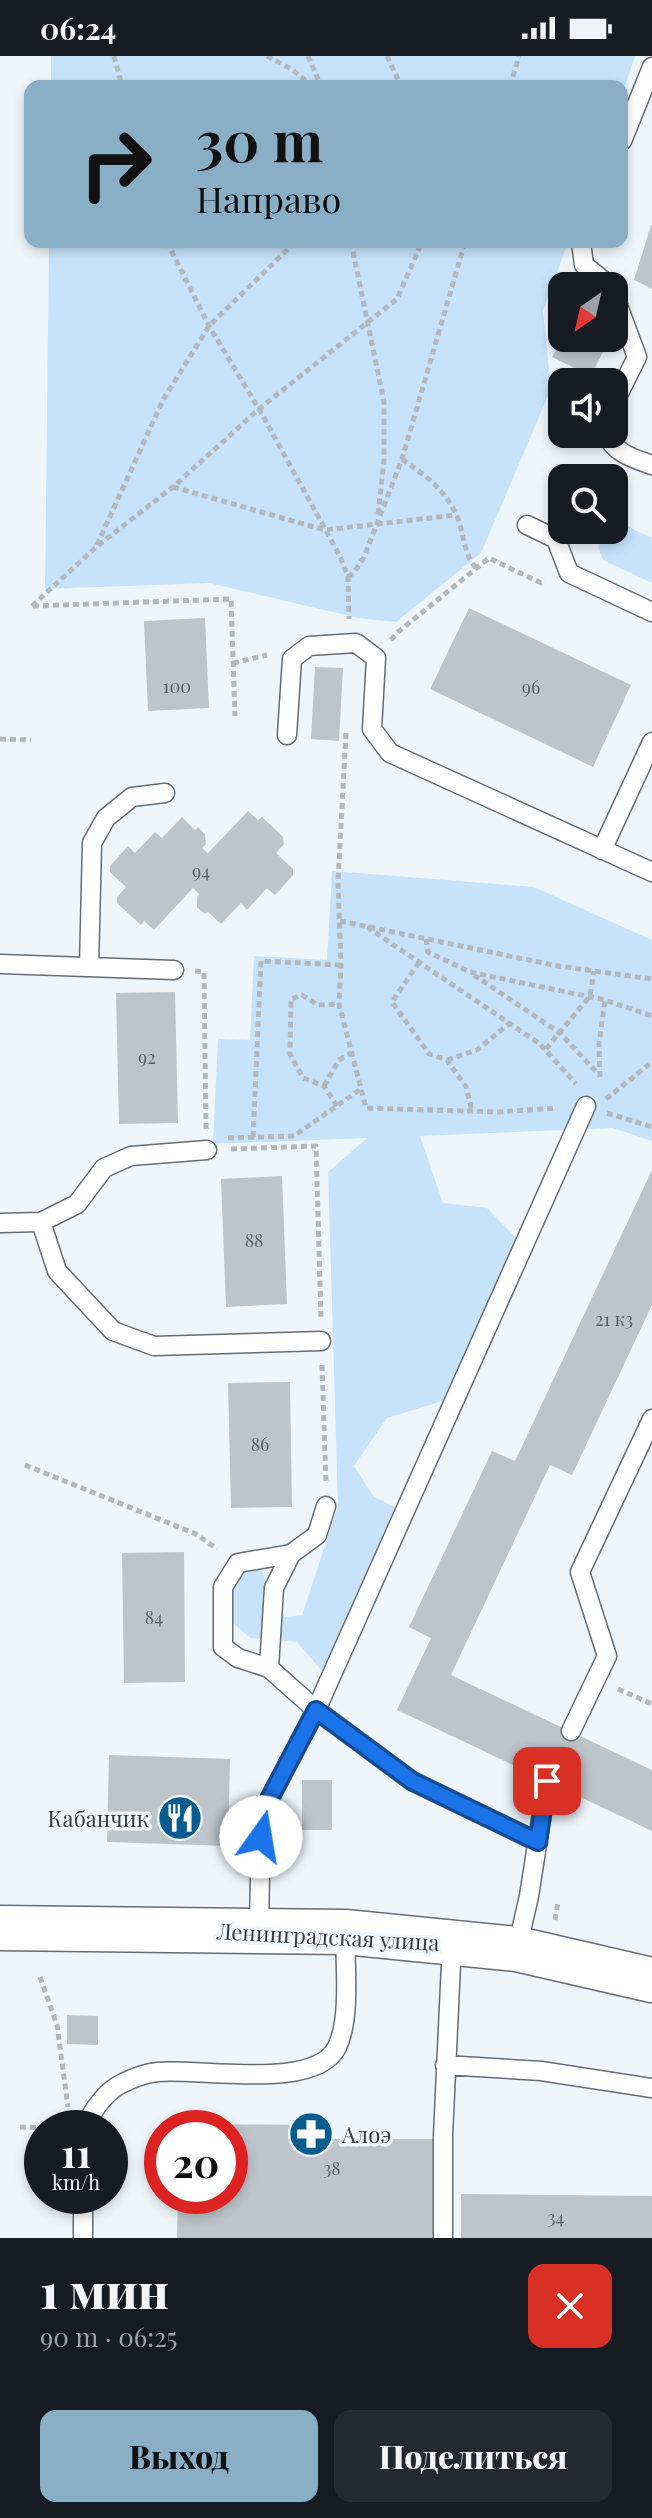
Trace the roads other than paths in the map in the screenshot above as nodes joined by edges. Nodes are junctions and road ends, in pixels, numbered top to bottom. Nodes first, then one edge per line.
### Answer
1 (652, 67) edge
2 (628, 126) edge
3 (582, 248) edge
4 (593, 272) edge
5 (628, 333) edge
6 (628, 375) edge
7 (618, 448) edge
8 (652, 465) edge
9 (527, 525) dead end
10 (652, 612) edge
11 (287, 735) dead end
12 (652, 742) edge
13 (165, 793) dead end
14 (602, 850) junction
15 (652, 872) edge
16 (0, 964) edge
17 (89, 967) junction
18 (174, 970) road end
19 (591, 1104) road end
20 (207, 1144) road end
21 (41, 1222) junction
22 (0, 1223) edge
23 (321, 1341) road end
24 (652, 1419) edge
25 (326, 1506) road end
26 (291, 1554) junction
27 (269, 1668) junction
28 (316, 1710) junction
29 (571, 1731) dead end
30 (547, 1781) dead end
31 (538, 1842) junction
32 (0, 1928) edge
33 (259, 1931) junction
34 (345, 1932) junction
35 (452, 1942) junction
36 (517, 1949) junction
37 (652, 1980) edge
38 (445, 2065) junction
39 (652, 2088) edge
40 (94, 2110) edge
41 (83, 2214) edge
42 (83, 2238) edge
43 (443, 2238) edge

1 - 2 lane
3 - 4 lane
5 - 6 lane
7 - 8 lane
9 - 10 lane
11 - 14 lane
12 - 14 lane
13 - 17 lane
14 - 15 lane
16 - 17 lane
17 - 18 lane
19 - 28 lane
20 - 21 lane
21 - 22 lane
21 - 23 lane
24 - 29 lane
25 - 26 lane
26 - 27 lane
26 - 27 lane
27 - 28 lane
28 - 31 lane
28 - 33 lane
30 - 31 lane
31 - 36 lane
32 - 33 street, Ленинградская улица
33 - 34 street, Ленинградская улица
34 - 35 street, Ленинградская улица
34 - 40 lane
35 - 36 street, Ленинградская улица
35 - 38 lane
36 - 37 street, Ленинградская улица
38 - 39 lane
38 - 43 lane
41 - 42 lane

